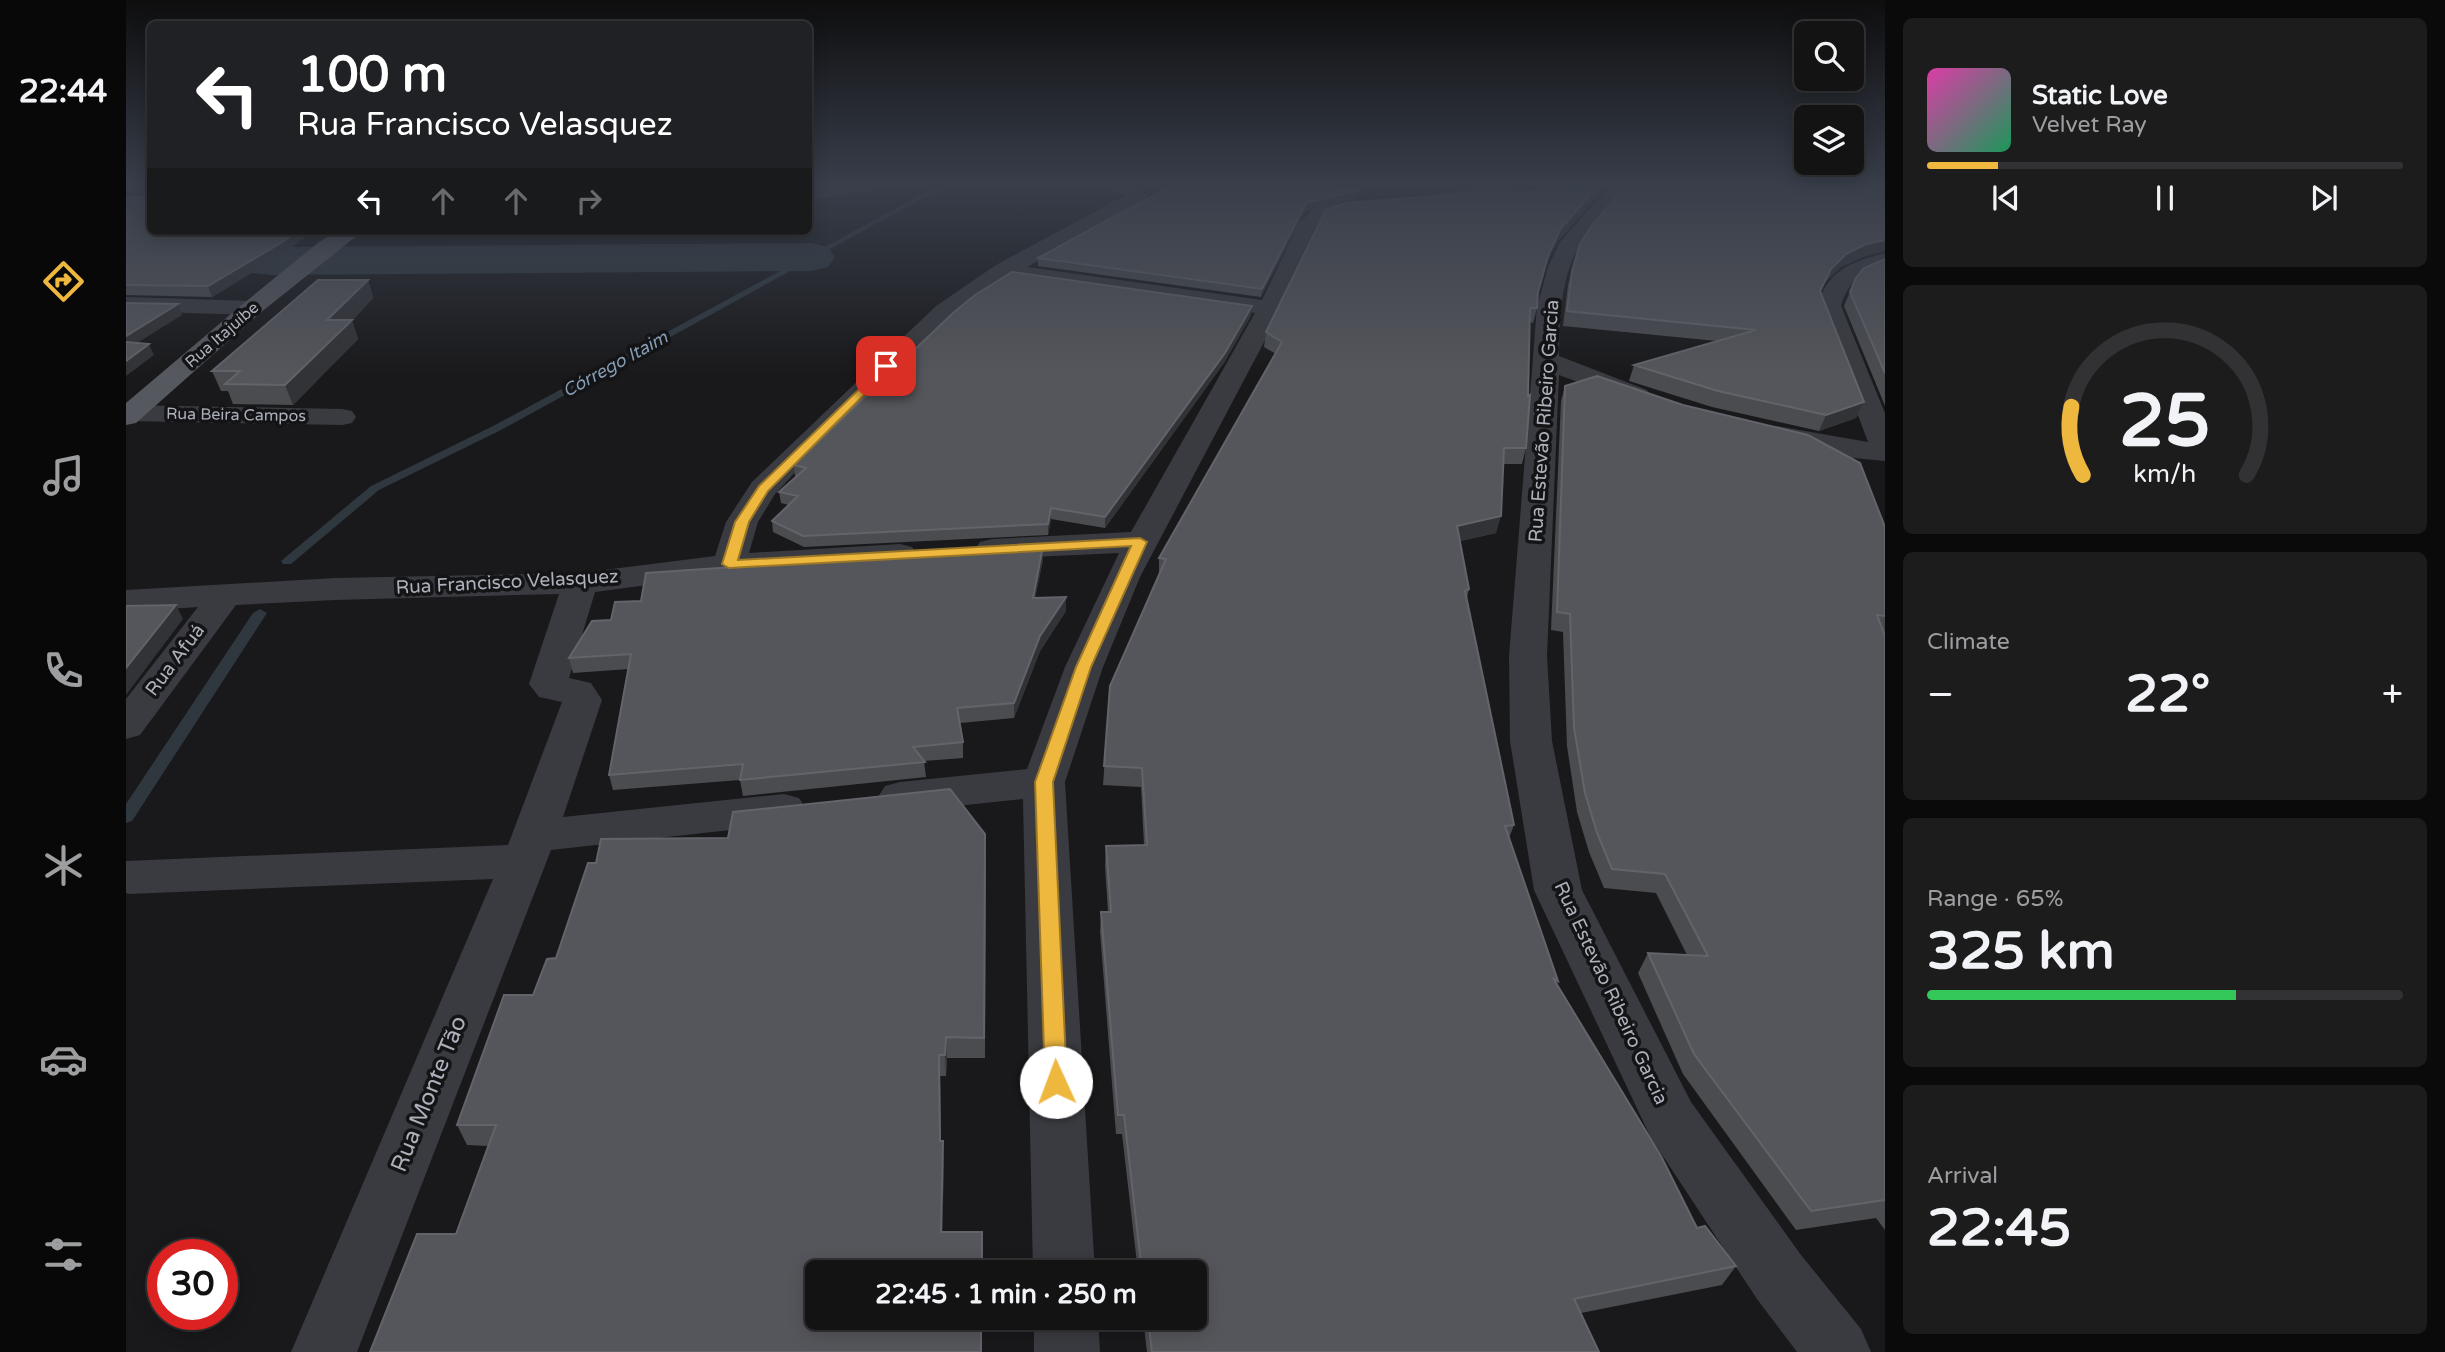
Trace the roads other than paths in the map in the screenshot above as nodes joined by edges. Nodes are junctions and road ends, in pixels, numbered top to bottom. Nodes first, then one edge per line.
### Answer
1 (326, 248) edge
2 (1045, 248) edge
3 (1297, 248) edge
4 (1569, 248) edge
5 (1885, 260) edge
6 (1004, 270) junction
7 (126, 303) edge
8 (253, 308) junction
9 (1270, 308) junction
10 (1545, 360) junction
11 (1660, 405) edge
12 (128, 414) edge
13 (342, 417) dead end
14 (1751, 429) edge
15 (1885, 450) edge
16 (1140, 542) junction
17 (729, 564) junction
18 (580, 583) junction
19 (232, 595) junction
20 (126, 601) edge
21 (126, 726) edge
22 (1044, 782) junction
23 (528, 848) junction
24 (129, 877) dead end
25 (1064, 1260) edge
26 (1066, 1330) edge
27 (324, 1352) edge
28 (1067, 1352) edge
29 (1838, 1352) edge

1 - 8 main road, Rua Itajuíbe
2 - 6 street
3 - 9 street
4 - 10 street, Rua Estevão Ribeiro Garcia
5 - 15 street
6 - 9 street
6 - 17 street
7 - 8 street
8 - 12 main road, Rua Itajuíbe
9 - 16 street
10 - 11 street
10 - 29 street, Rua Estevão Ribeiro Garcia
12 - 13 street, Rua Beira Campos
14 - 15 street
16 - 17 street, Rua Francisco Velasquez
16 - 22 street
17 - 18 street, Rua Francisco Velasquez
18 - 19 street, Rua Francisco Velasquez
18 - 23 street, Rua Monte Tão
19 - 20 street, Rua Francisco Velasquez
19 - 21 street, Rua Afuá
22 - 23 street
22 - 25 street
23 - 24 street
23 - 27 street, Rua Monte Tão
26 - 28 street

